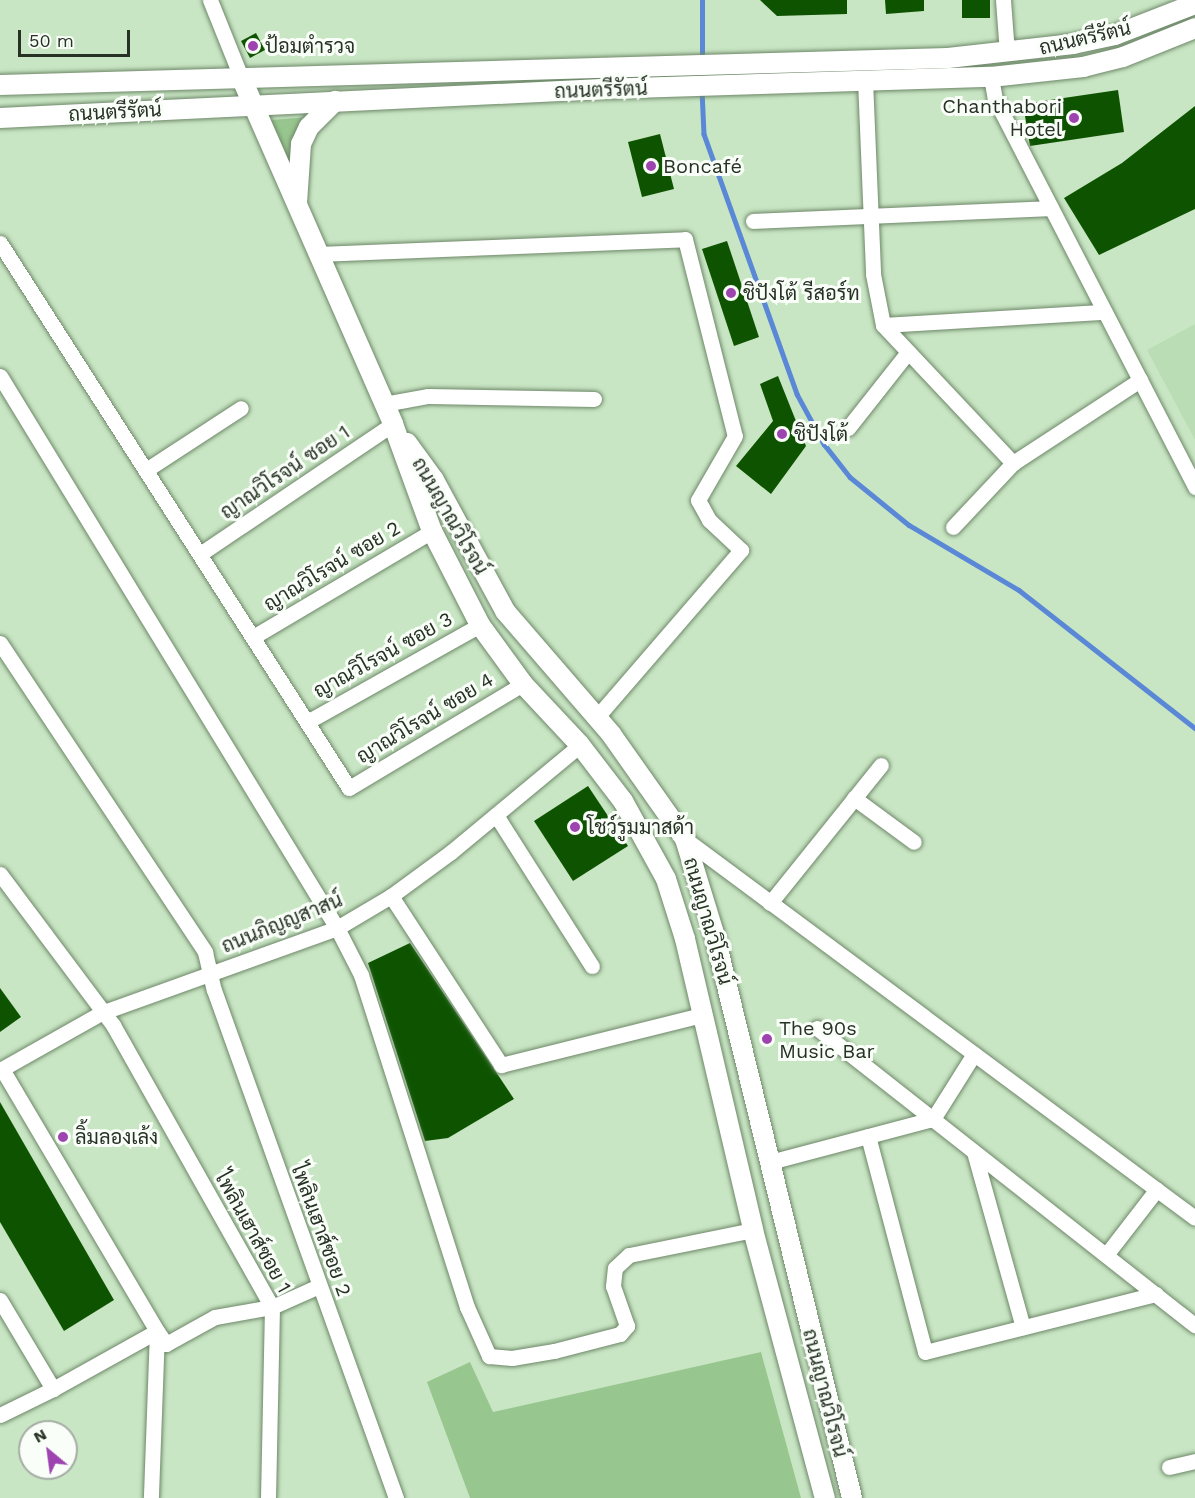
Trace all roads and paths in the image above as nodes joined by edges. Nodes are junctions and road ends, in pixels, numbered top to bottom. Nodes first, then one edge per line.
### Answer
1 (210, 0) edge
2 (1004, 0) edge
3 (1195, 4) edge
4 (1168, 7) edge
5 (1195, 28) edge
6 (1007, 53) junction
7 (241, 77) junction
8 (991, 77) junction
9 (865, 80) junction
10 (0, 85) edge
11 (335, 101) junction
12 (251, 105) junction
13 (0, 118) edge
14 (297, 205) junction
15 (1051, 208) junction
16 (872, 215) junction
17 (753, 221) dead end
18 (0, 243) edge
19 (320, 254) junction
20 (1105, 312) junction
21 (883, 325) junction
22 (908, 352) junction
23 (0, 376) edge
24 (1140, 380) junction
25 (594, 399) dead end
26 (384, 404) junction
27 (241, 408) dead end
28 (393, 424) junction
29 (848, 428) dead end
30 (1012, 463) junction
31 (146, 470) junction
32 (1195, 487) edge
33 (953, 526) dead end
34 (432, 531) junction
35 (200, 554) junction
36 (480, 625) junction
37 (252, 637) junction
38 (0, 643) edge
39 (523, 684) junction
40 (596, 717) junction
41 (307, 722) junction
42 (580, 745) junction
43 (881, 765) dead end
44 (854, 798) junction
45 (496, 815) junction
46 (685, 839) junction
47 (914, 842) dead end
48 (0, 874) edge
49 (391, 896) junction
50 (771, 903) junction
51 (337, 928) junction
52 (592, 966) dead end
53 (210, 974) junction
54 (101, 1013) junction
55 (702, 1015) junction
56 (817, 1028) dead end
57 (974, 1054) junction
58 (1, 1069) edge
59 (933, 1119) junction
60 (868, 1136) junction
61 (974, 1152) junction
62 (770, 1162) junction
63 (1157, 1189) junction
64 (1195, 1218) edge
65 (753, 1230) junction
66 (1106, 1255) junction
67 (319, 1286) junction
68 (1156, 1294) junction
69 (0, 1300) edge
70 (272, 1307) junction
71 (1195, 1325) edge
72 (1023, 1327) junction
73 (157, 1331) junction
74 (53, 1389) junction
75 (0, 1415) edge
76 (1195, 1461) edge
77 (1169, 1467) dead end
78 (151, 1498) edge
79 (268, 1498) edge
80 (396, 1498) edge
81 (825, 1498) edge
82 (852, 1498) edge

1 - 7 street
2 - 6 street
3 - 4 main road, ถนนตรีรัตน์
4 - 6 main road, ถนนตรีรัตน์
5 - 8 main road, ถนนตรีรัตน์
6 - 7 main road, ถนนตรีรัตน์
7 - 10 main road, ถนนตรีรัตน์
7 - 12 main road, ถนนญาณวิโรจน์
8 - 9 main road, ถนนตรีรัตน์
8 - 15 street
9 - 11 main road, ถนนตรีรัตน์
9 - 16 street
11 - 12 main road, ถนนตรีรัตน์
11 - 14 main road
12 - 13 main road, ถนนตรีรัตน์
12 - 14 main road, ถนนญาณวิโรจน์
14 - 19 main road, ถนนญาณวิโรจน์
15 - 16 street
15 - 20 street
16 - 17 street
16 - 21 street
18 - 31 street
19 - 26 main road, ถนนญาณวิโรจน์
19 - 40 street
20 - 21 street
20 - 24 street
21 - 22 street
22 - 29 street
22 - 30 street
23 - 51 street
24 - 30 street
24 - 32 street
25 - 26 street
26 - 28 main road, ถนนญาณวิโรจน์
27 - 31 street
28 - 34 main road, ถนนญาณวิโรจน์
28 - 35 street, ญาณวิโรจน์ ซอย 1
28 - 40 main road, ถนนญาณวิโรจน์
30 - 33 street
31 - 35 street
34 - 36 main road, ถนนญาณวิโรจน์
34 - 37 street, ญาณวิโรจน์ ซอย 2
35 - 37 street
36 - 39 main road, ถนนญาณวิโรจน์
36 - 41 street, ญาณวิโรจน์ ซอย 3
37 - 41 street
38 - 53 street, ไพลินเฮาส์ซอย 2
39 - 41 street, ญาณวิโรจน์ ซอย 4
39 - 42 main road, ถนนญาณวิโรจน์
40 - 42 main road
40 - 46 main road, ถนนญาณวิโรจน์
42 - 45 street, ถนนภิญญสาสน์
42 - 55 main road, ถนนญาณวิโรจน์
43 - 44 street
44 - 47 street
44 - 50 street
45 - 49 street, ถนนภิญญสาสน์
45 - 52 street
46 - 50 street
46 - 62 main road, ถนนญาณวิโรจน์
48 - 54 street, ไพลินเฮาส์ซอย 1
49 - 51 street, ถนนภิญญสาสน์
49 - 55 street
50 - 57 street
51 - 53 street, ถนนภิญญสาสน์
51 - 65 street
53 - 54 street, ถนนภิญญสาสน์
53 - 67 street, ไพลินเฮาส์ซอย 2
54 - 58 street, ถนนภิญญสาสน์
54 - 70 street, ไพลินเฮาส์ซอย 1
55 - 65 main road, ถนนญาณวิโรจน์
56 - 59 street
57 - 59 street
57 - 63 street
58 - 73 street
59 - 60 street
59 - 61 street
60 - 62 street
60 - 72 street
61 - 66 street
61 - 72 street
62 - 82 main road, ถนนญาณวิโรจน์
63 - 64 street
63 - 66 street
65 - 81 main road, ถนนญาณวิโรจน์
66 - 68 street
67 - 70 street
67 - 80 street, ไพลินเฮาส์ซอย 2
68 - 71 street
68 - 72 street
69 - 74 street
70 - 73 street
70 - 79 street, ไพลินเฮาส์ซอย 1
73 - 74 street
73 - 78 street
74 - 75 street
76 - 77 street

